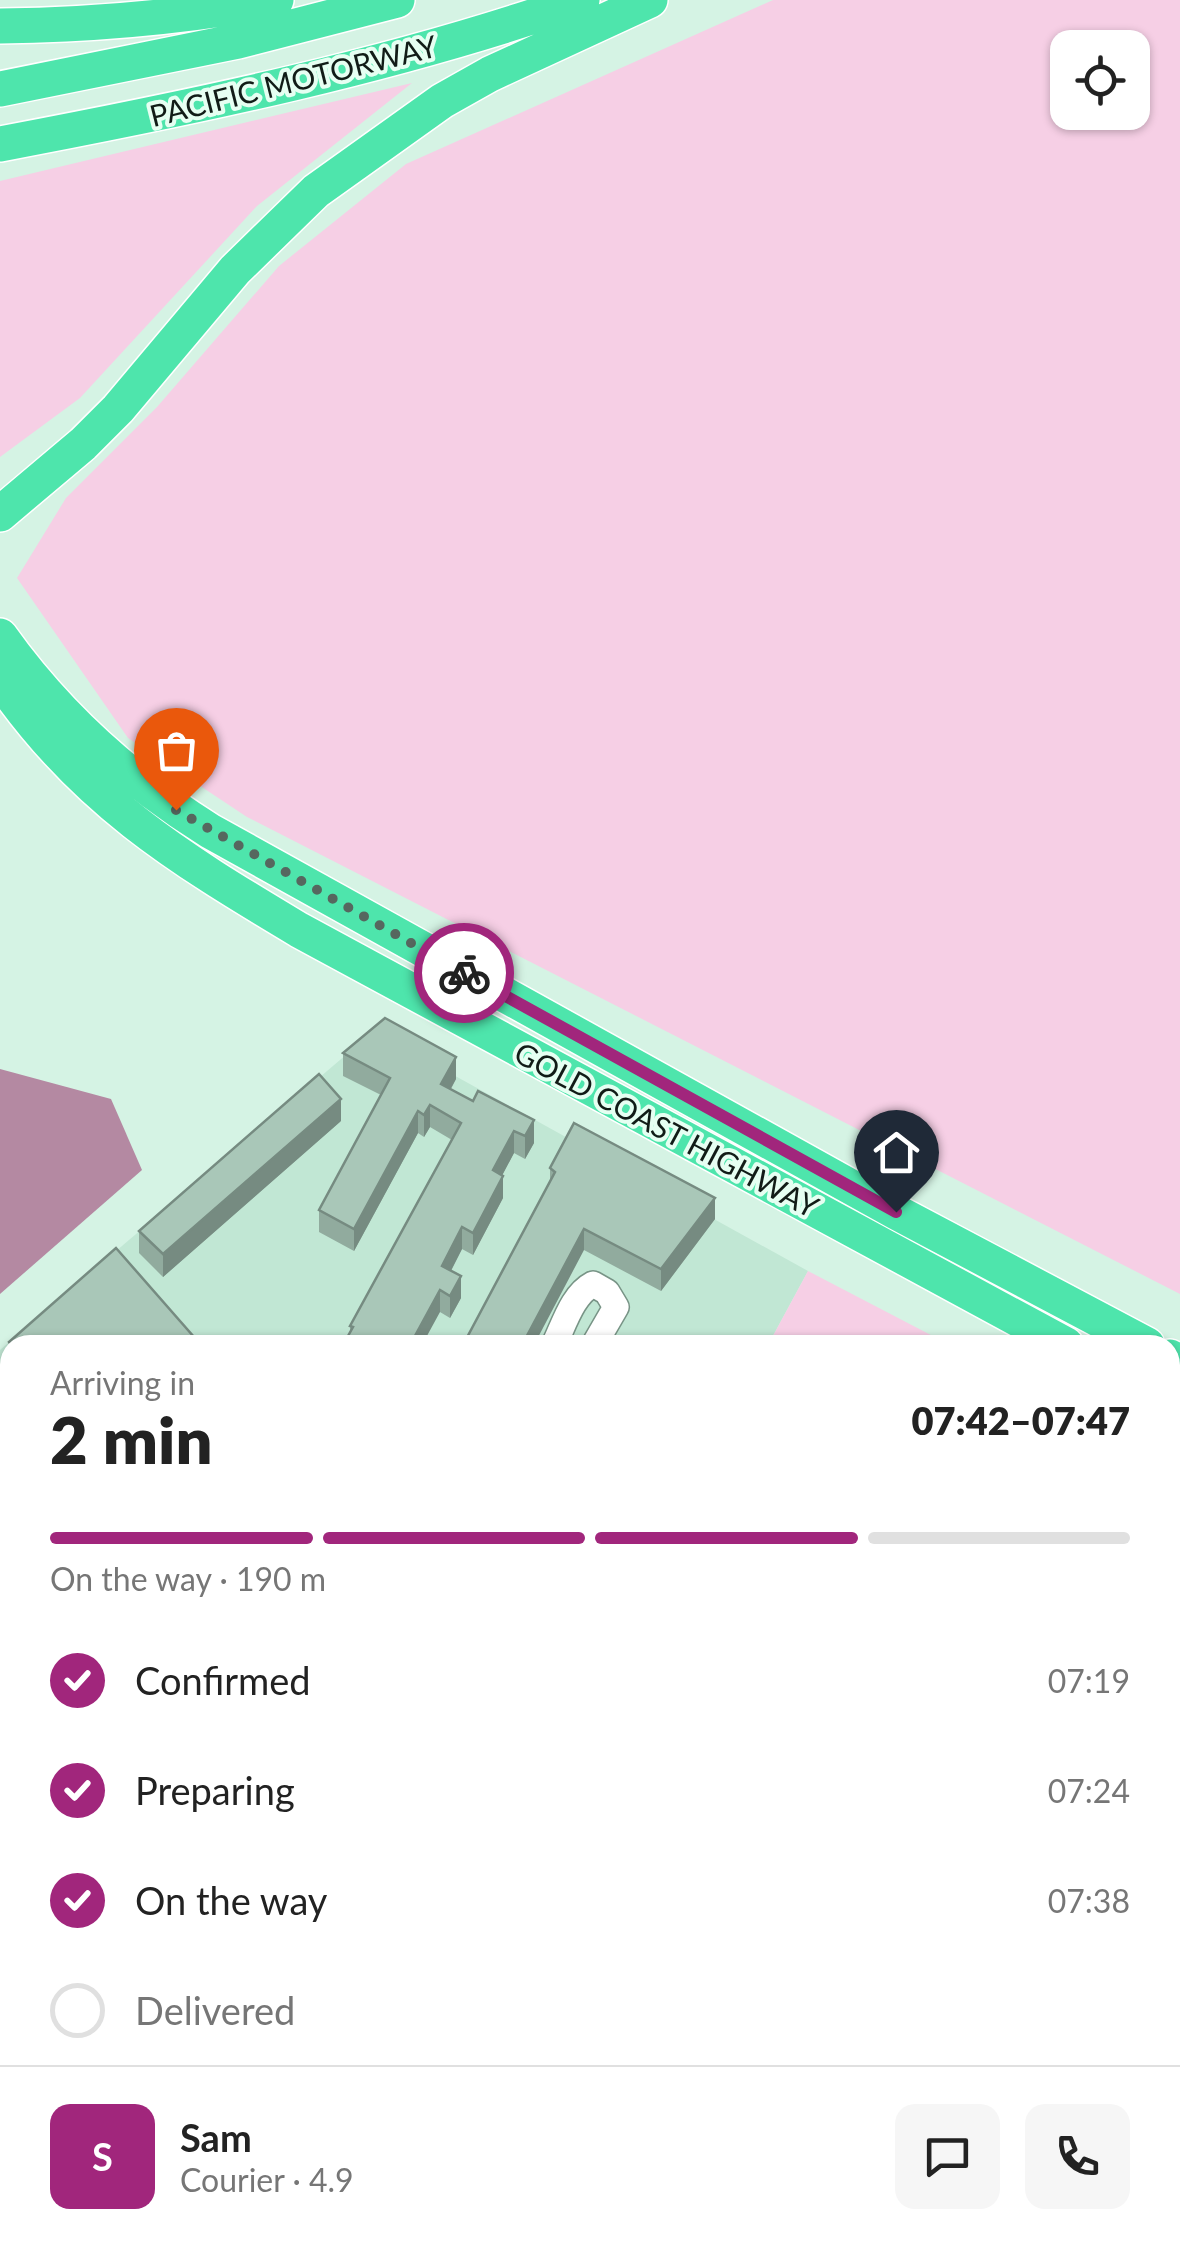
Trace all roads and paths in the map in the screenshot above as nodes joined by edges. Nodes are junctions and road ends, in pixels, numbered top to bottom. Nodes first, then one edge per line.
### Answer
1 (276, 0) edge
2 (395, 0) edge
3 (582, 0) edge
4 (650, 0) edge
5 (0, 26) edge
6 (0, 89) edge
7 (0, 144) edge
8 (83, 444) junction
9 (0, 493) edge
10 (0, 514) edge
11 (0, 636) edge
12 (0, 678) edge
13 (0, 692) edge
14 (0, 705) edge
15 (39, 734) junction
16 (559, 1335) edge
17 (600, 1335) edge
18 (1048, 1335) edge
19 (1128, 1335) edge

1 - 5 highway
2 - 6 highway, PACIFIC MOTORWAY
3 - 7 highway, PACIFIC MOTORWAY
4 - 8 highway
8 - 9 highway
8 - 10 highway
11 - 19 highway, GOLD COAST HIGHWAY
12 - 15 highway, GOLD COAST HIGHWAY
13 - 15 highway
14 - 15 highway
15 - 18 highway, GOLD COAST HIGHWAY
16 - 17 street

